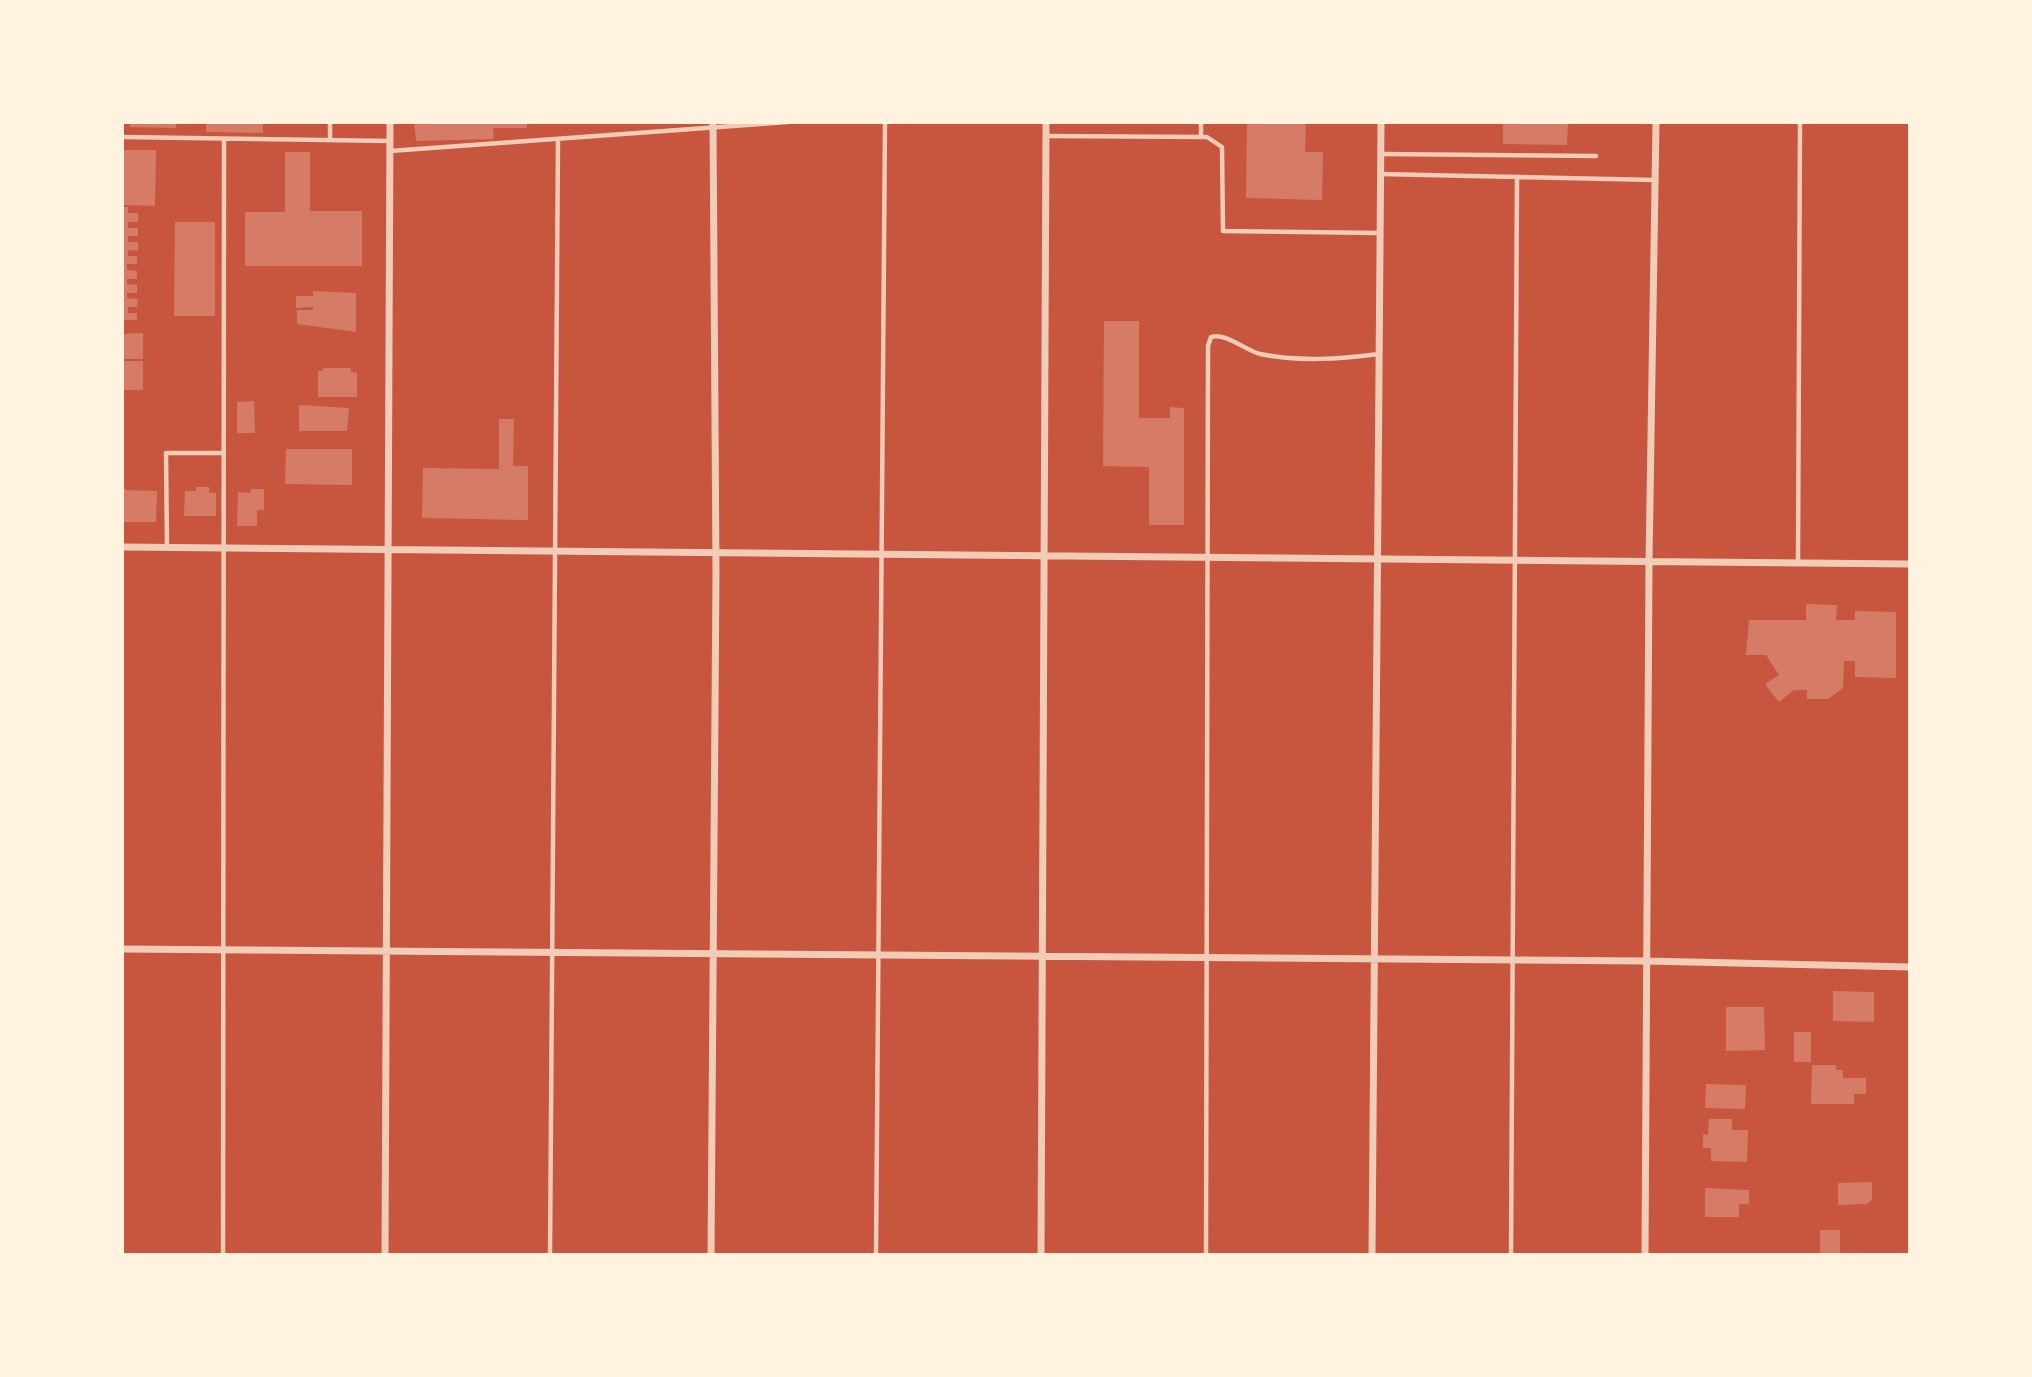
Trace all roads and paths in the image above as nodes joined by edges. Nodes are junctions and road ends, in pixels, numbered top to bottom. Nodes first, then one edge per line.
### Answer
1 (330, 122) edge
2 (390, 122) edge
3 (788, 122) edge
4 (885, 122) edge
5 (1046, 122) edge
6 (1201, 122) edge
7 (1381, 122) edge
8 (1656, 122) edge
9 (1800, 122) edge
10 (713, 126) edge
11 (1046, 136) junction
12 (1201, 136) junction
13 (122, 137) edge
14 (224, 139) junction
15 (330, 140) junction
16 (558, 140) junction
17 (390, 141) junction
18 (390, 151) junction
19 (1381, 153) junction
20 (1596, 156) dead end
21 (1380, 174) junction
22 (1517, 177) junction
23 (1655, 180) junction
24 (1379, 233) junction
25 (1378, 354) junction
26 (224, 453) junction
27 (122, 547) edge
28 (167, 547) junction
29 (224, 548) junction
30 (388, 549) junction
31 (553, 551) junction
32 (716, 554) junction
33 (881, 555) junction
34 (1045, 556) junction
35 (1207, 558) junction
36 (1377, 559) junction
37 (1516, 560) junction
38 (1798, 560) junction
39 (1649, 562) junction
40 (1909, 564) edge
41 (122, 949) edge
42 (224, 949) junction
43 (386, 950) junction
44 (553, 951) junction
45 (714, 953) junction
46 (878, 955) junction
47 (1042, 957) junction
48 (1209, 959) junction
49 (1374, 960) junction
50 (1513, 961) junction
51 (1647, 961) junction
52 (1909, 967) edge
53 (223, 1255) edge
54 (385, 1255) edge
55 (550, 1255) edge
56 (711, 1255) edge
57 (876, 1255) edge
58 (1041, 1255) edge
59 (1206, 1255) edge
60 (1372, 1255) edge
61 (1511, 1255) edge
62 (1645, 1255) edge

1 - 15 lane
2 - 17 street
3 - 10 lane
4 - 33 lane
5 - 11 street
6 - 12 lane
7 - 19 street
8 - 23 street
9 - 38 lane
10 - 16 lane
10 - 32 street
11 - 12 lane
11 - 34 street
12 - 24 lane
13 - 14 lane
14 - 15 lane
14 - 26 lane
15 - 17 lane
16 - 18 lane
16 - 31 lane
17 - 18 street
18 - 30 street
19 - 20 lane
19 - 21 street
21 - 22 lane
21 - 24 street
22 - 23 lane
22 - 37 lane
23 - 39 street
24 - 25 street
25 - 35 lane
25 - 36 street
26 - 28 lane
26 - 29 lane
27 - 28 street
28 - 29 street
29 - 30 street
29 - 42 lane
30 - 31 street
30 - 43 street
31 - 32 street
31 - 44 lane
32 - 33 street
32 - 45 street
33 - 34 street
33 - 46 lane
34 - 35 street
34 - 47 street
35 - 36 street
35 - 48 lane
36 - 37 street
36 - 49 street
37 - 39 street
37 - 50 lane
38 - 39 street
38 - 40 street
39 - 51 street
41 - 42 street
42 - 43 street
42 - 53 lane
43 - 44 street
43 - 54 street
44 - 45 street
44 - 55 lane
45 - 46 street
45 - 56 street
46 - 47 street
46 - 57 lane
47 - 48 street
47 - 58 street
48 - 49 street
48 - 59 lane
49 - 50 street
49 - 60 street
50 - 51 street
50 - 61 lane
51 - 52 street
51 - 62 street

